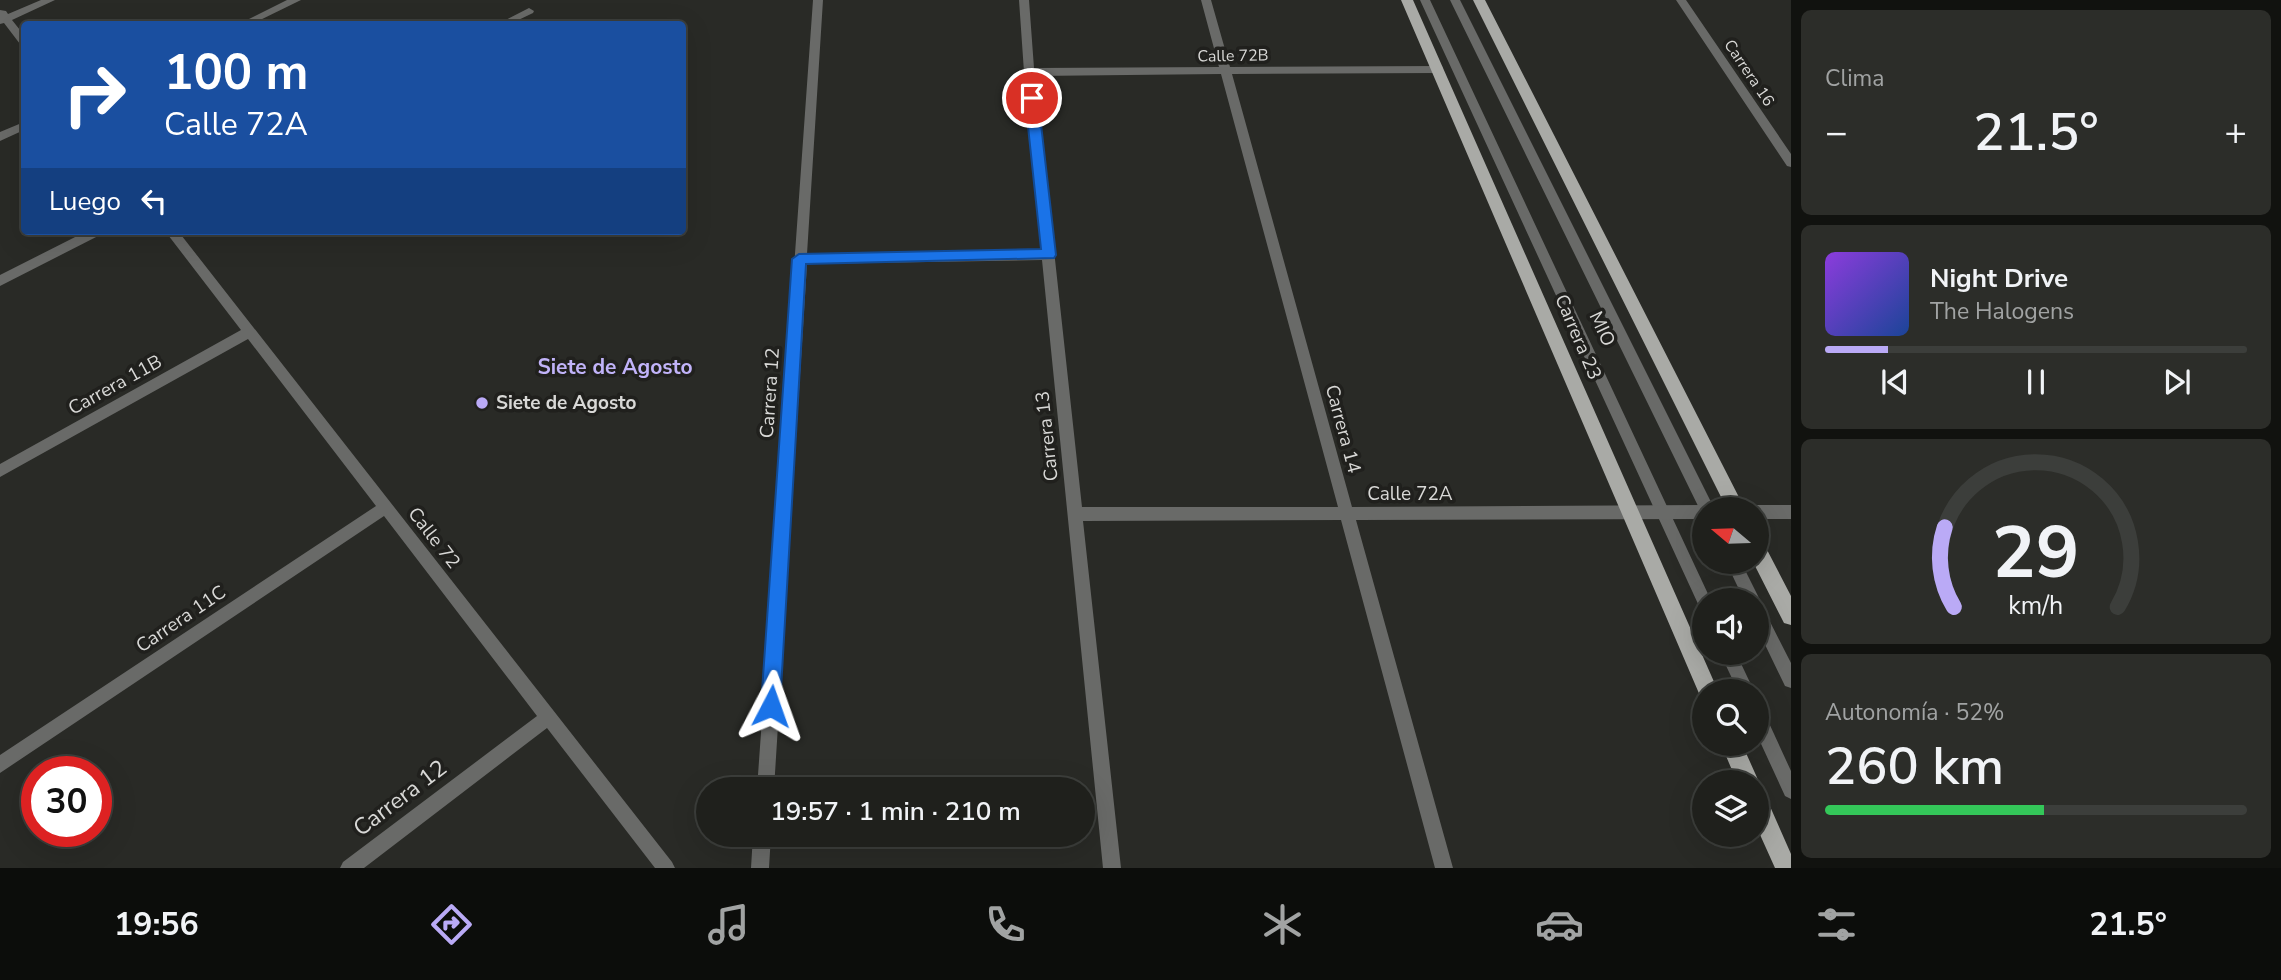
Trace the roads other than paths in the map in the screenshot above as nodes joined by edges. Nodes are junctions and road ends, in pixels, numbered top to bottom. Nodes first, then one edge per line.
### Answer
1 (50, 0) edge
2 (296, 0) edge
3 (818, 0) edge
4 (1206, 0) edge
5 (1407, 0) edge
6 (1425, 0) edge
7 (1455, 0) edge
8 (1479, 0) edge
9 (1681, 0) edge
10 (1022, 1) edge
11 (529, 11) dead end
12 (2, 17) edge
13 (250, 21) edge
14 (509, 21) edge
15 (21, 39) edge
16 (1438, 69) junction
17 (1029, 72) junction
18 (1226, 72) junction
19 (21, 127) edge
20 (0, 137) edge
21 (1791, 163) edge
22 (90, 235) edge
23 (174, 235) edge
24 (1049, 255) junction
25 (799, 259) junction
26 (0, 281) edge
27 (249, 332) junction
28 (0, 471) edge
29 (1699, 497) edge
30 (1731, 497) edge
31 (386, 507) junction
32 (1692, 511) edge
33 (1628, 512) junction
34 (1664, 512) junction
35 (1769, 512) edge
36 (1791, 512) edge
37 (1347, 513) junction
38 (1074, 514) junction
39 (1769, 573) edge
40 (1698, 588) edge
41 (1791, 616) edge
42 (1769, 635) edge
43 (1702, 679) edge
44 (1791, 680) edge
45 (549, 717) junction
46 (1769, 742) edge
47 (0, 765) edge
48 (766, 777) edge
49 (1791, 790) edge
50 (1769, 830) edge
51 (761, 847) edge
52 (349, 868) edge
53 (666, 868) edge
54 (760, 868) edge
55 (1112, 868) edge
56 (1444, 868) edge
57 (1786, 868) edge

1 - 12 street
2 - 13 street
3 - 25 street, Carrera 12
4 - 18 street, Carrera 14
5 - 16 main road, Carrera 23
6 - 34 street, MIO
7 - 29 street, MIO
8 - 30 main road
9 - 21 street, Carrera 16
10 - 17 street, Carrera 13
11 - 14 street
12 - 15 street
16 - 18 street, Calle 72B
16 - 33 main road, Carrera 23
17 - 18 street, Calle 72B
17 - 24 street, Carrera 13
18 - 37 street, Carrera 14
19 - 20 street
22 - 26 street
23 - 27 street, Calle 72
24 - 25 street
24 - 38 street, Carrera 13
25 - 48 street, Carrera 12
27 - 28 street, Carrera 11B
27 - 31 street, Calle 72
31 - 45 street, Calle 72
31 - 47 street, Carrera 11C
32 - 34 street, Calle 72A
33 - 34 street, Calle 72A
33 - 37 street, Calle 72A
33 - 43 main road, Carrera 23
34 - 40 street, MIO
35 - 36 street
37 - 38 street, Calle 72A
37 - 56 street, Carrera 14
38 - 55 street, Carrera 13
39 - 41 main road
42 - 44 street
45 - 52 street, Carrera 12
45 - 53 street, Calle 72
46 - 49 street
50 - 57 main road
51 - 54 street

